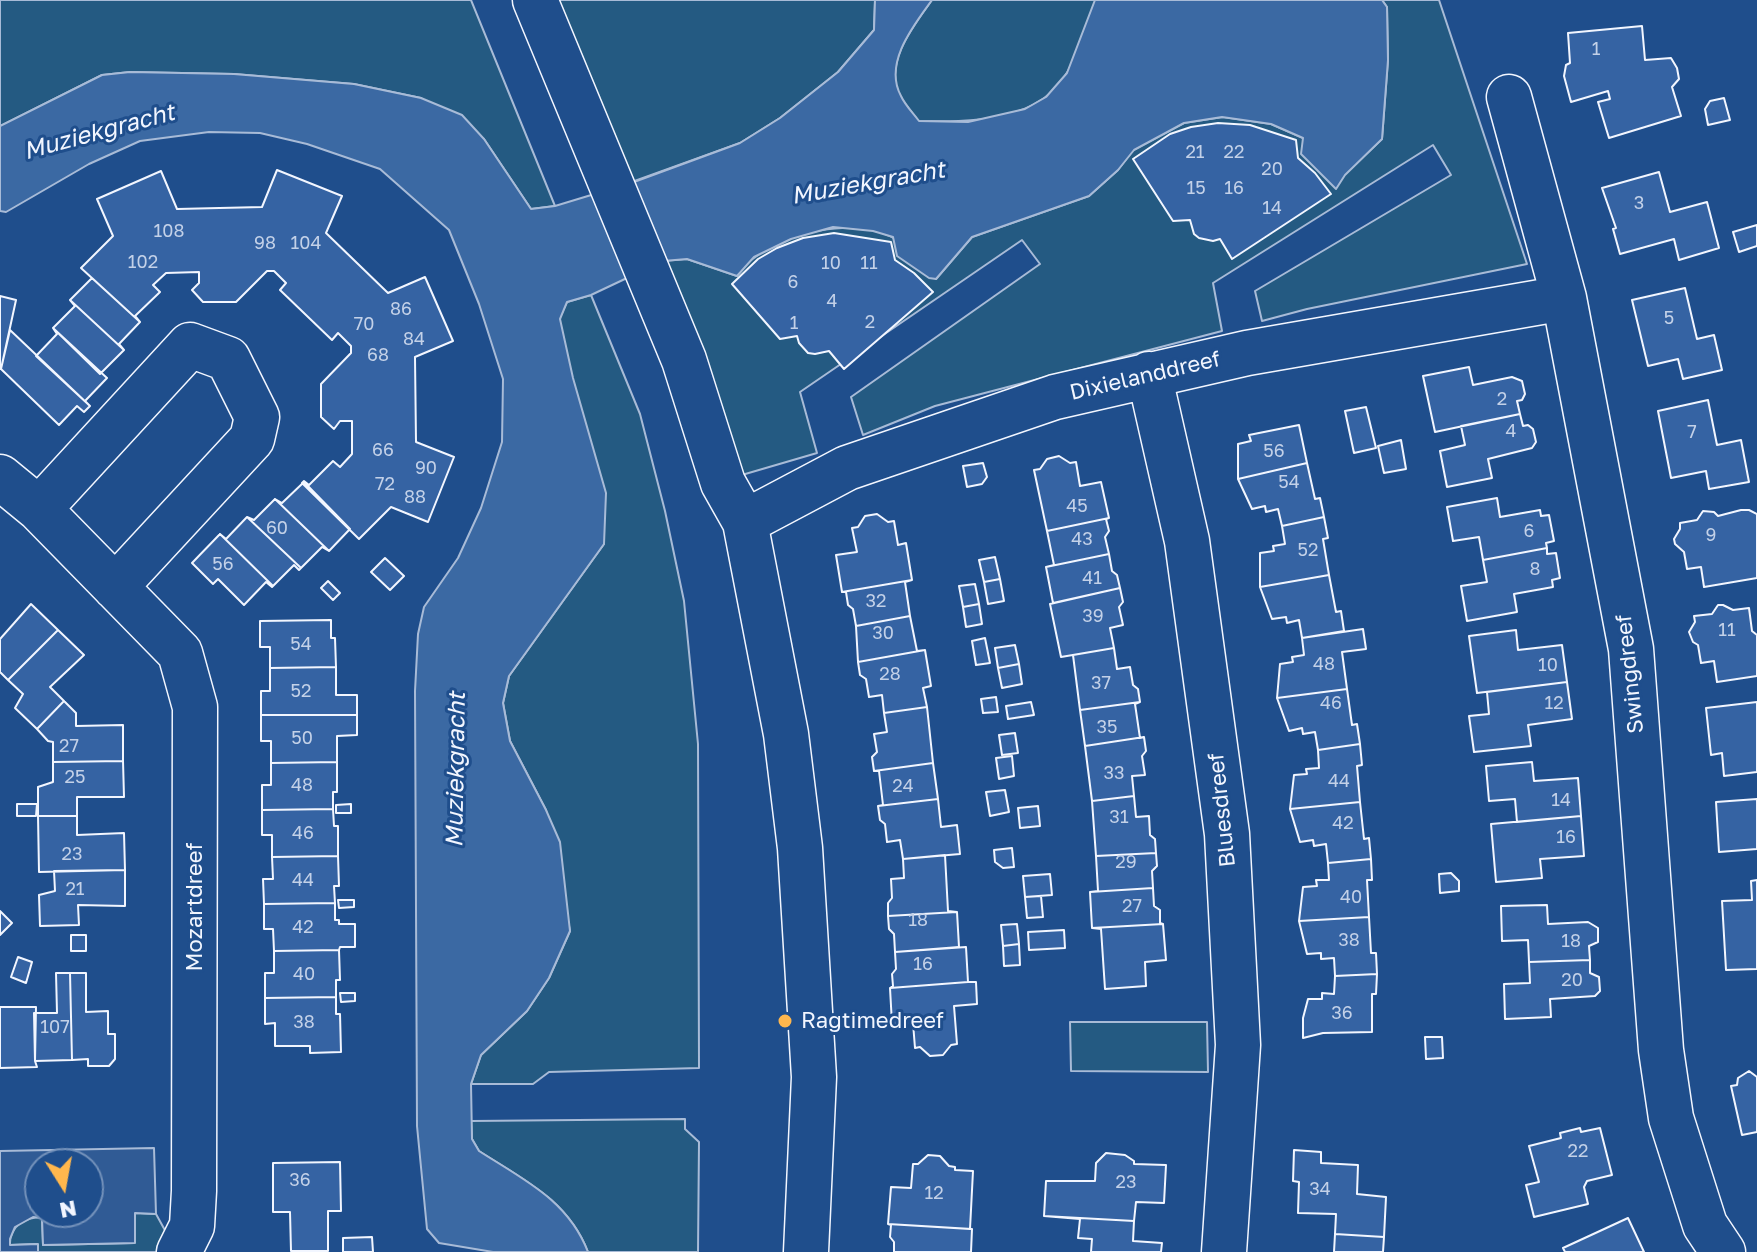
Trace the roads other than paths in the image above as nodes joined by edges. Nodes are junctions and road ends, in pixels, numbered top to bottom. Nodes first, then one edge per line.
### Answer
1 (535, 0) edge
2 (1509, 97) dead end
3 (1564, 298) junction
4 (1149, 374) junction
5 (0, 477) edge
6 (39, 509) junction
7 (745, 522) junction
8 (115, 587) junction
9 (179, 1252) edge
10 (806, 1252) edge
11 (1224, 1252) edge
12 (1723, 1252) edge

1 - 7 street
2 - 3 street, Swingdreef
3 - 4 street, Dixielanddreef
3 - 12 street, Swingdreef
4 - 7 street, Dixielanddreef
4 - 11 street, Bluesdreef
5 - 6 street, Mozartdreef
6 - 8 street, Mozartdreef
6 - 8 street
7 - 10 street
8 - 9 street, Mozartdreef

